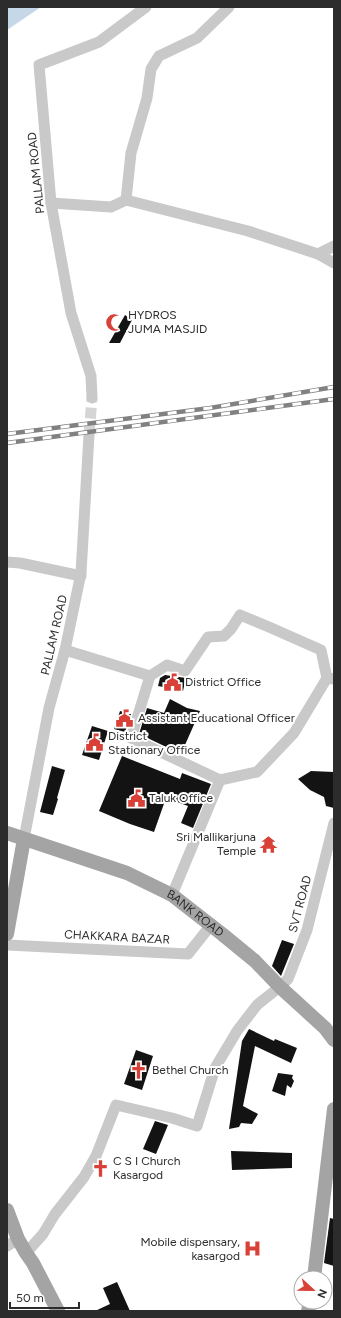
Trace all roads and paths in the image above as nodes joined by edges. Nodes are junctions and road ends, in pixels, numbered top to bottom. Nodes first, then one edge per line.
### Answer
1 (146, 7) edge
2 (229, 7) edge
3 (126, 200) junction
4 (51, 203) junction
5 (334, 246) edge
6 (318, 254) junction
7 (334, 263) edge
8 (92, 398) tunnel mouth
9 (89, 435) tunnel mouth
10 (7, 562) edge
11 (81, 576) junction
12 (65, 650) junction
13 (150, 676) junction
14 (331, 678) edge
15 (220, 780) junction
16 (334, 823) edge
17 (7, 833) edge
18 (24, 839) junction
19 (172, 895) junction
20 (211, 925) junction
21 (7, 934) edge
22 (7, 945) edge
23 (280, 987) junction
24 (334, 1040) edge
25 (334, 1109) edge
26 (7, 1210) edge
27 (12, 1242) edge
28 (26, 1253) junction
29 (315, 1270) edge
30 (58, 1311) edge

1 - 4 street, PALLAM ROAD
2 - 3 street
3 - 4 street
3 - 6 street
4 - 8 street, PALLAM ROAD
5 - 6 street
6 - 7 street
9 - 11 street, PALLAM ROAD
10 - 11 street
11 - 12 street, PALLAM ROAD
12 - 13 street
12 - 18 street, PALLAM ROAD
13 - 14 street
13 - 15 street
14 - 15 street
15 - 19 street
16 - 23 street, SVT ROAD
17 - 18 main road, BANK ROAD
18 - 19 main road, BANK ROAD
18 - 21 main road
19 - 20 main road, BANK ROAD
20 - 22 street, CHAKKARA BAZAR
20 - 23 main road, BANK ROAD
23 - 24 main road, BANK ROAD
23 - 28 street, SVT ROAD
25 - 29 main road
26 - 27 main road
27 - 28 main road
28 - 30 main road

